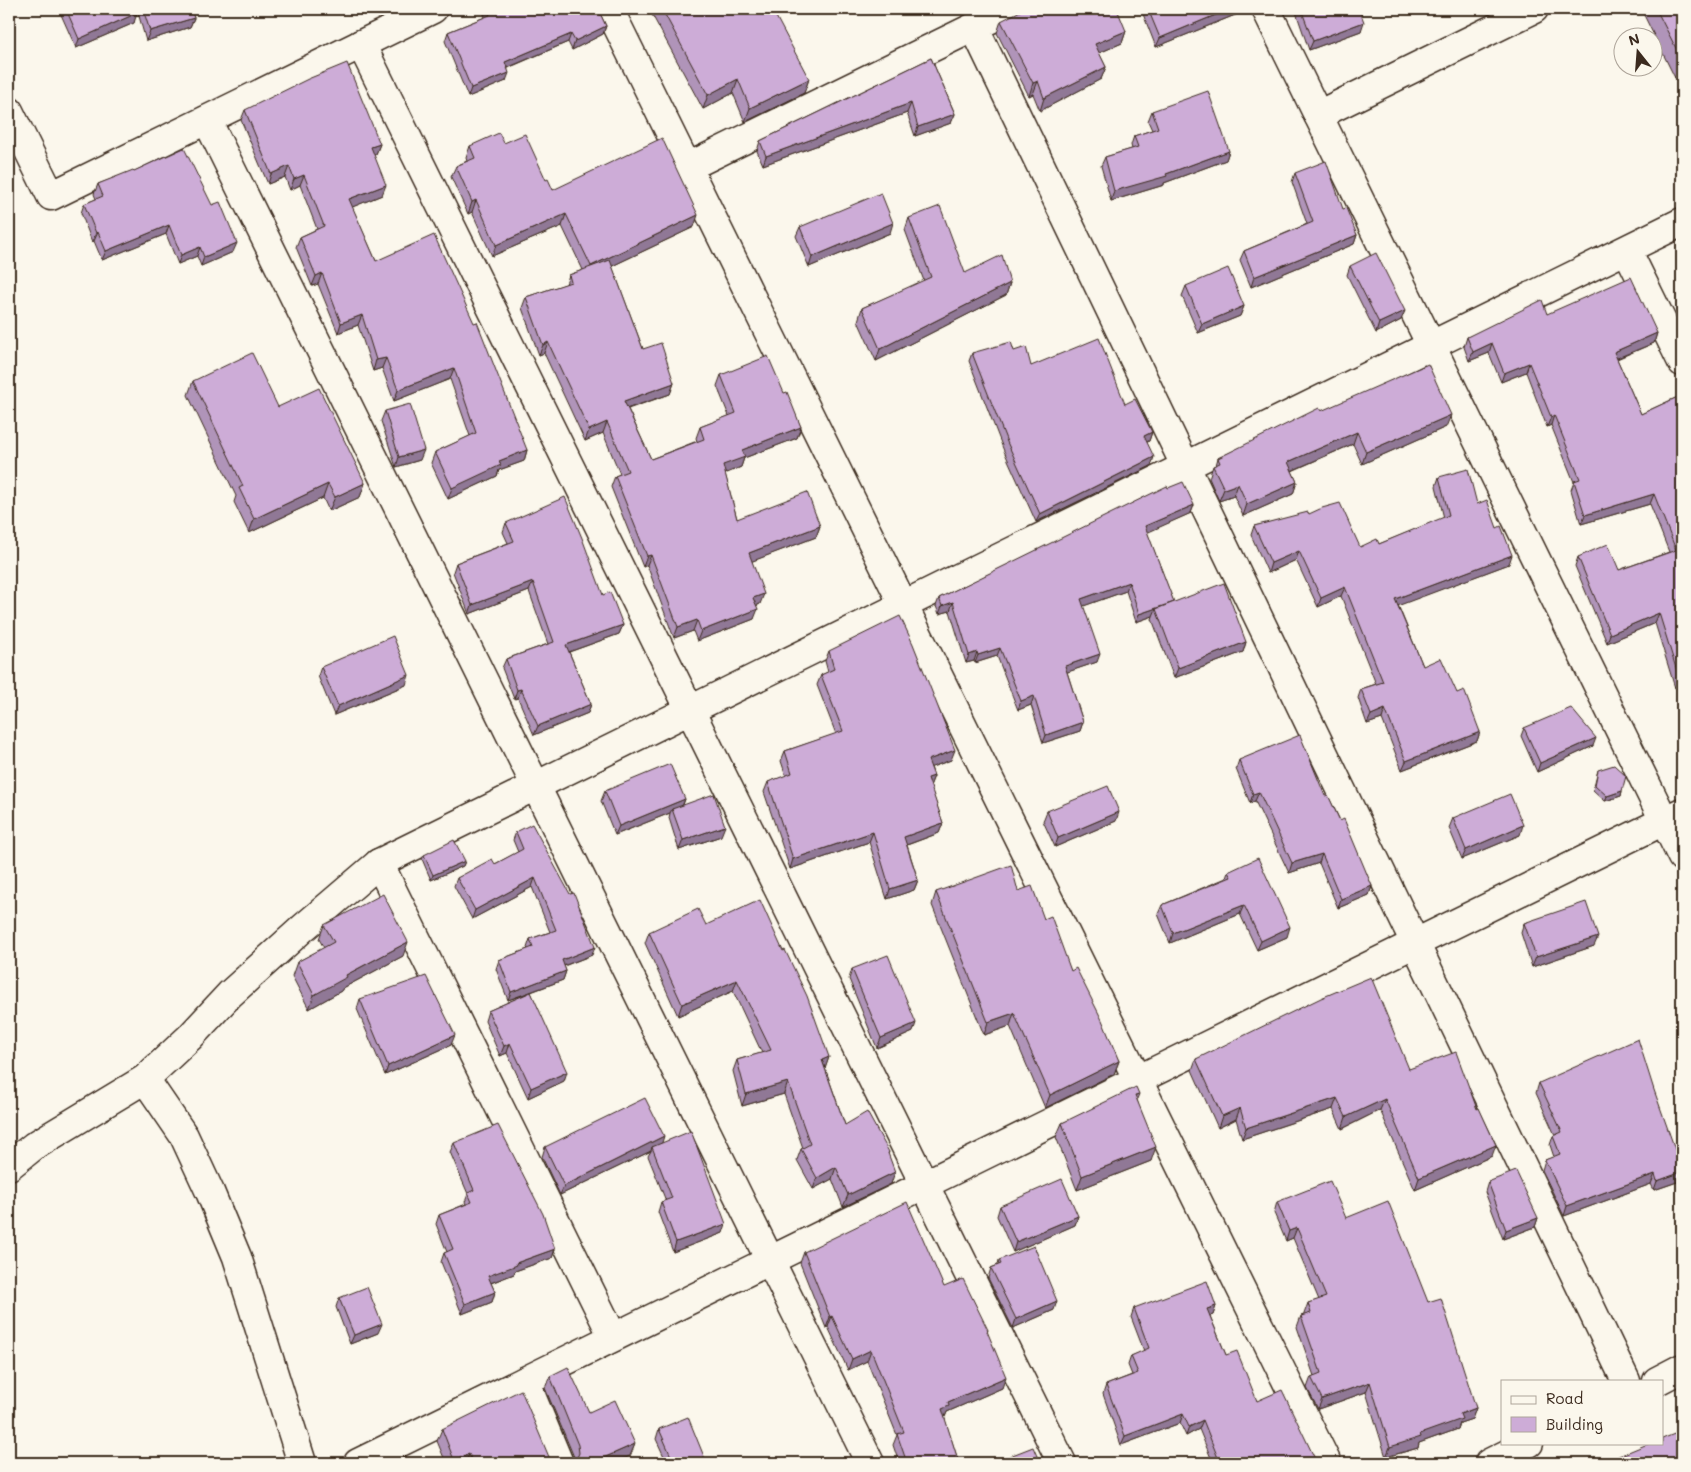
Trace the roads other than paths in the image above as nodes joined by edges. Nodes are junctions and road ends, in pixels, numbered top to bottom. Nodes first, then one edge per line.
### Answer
1 (433, 9) edge
2 (609, 9) edge
3 (1011, 9) edge
4 (1266, 9) edge
5 (1534, 9) edge
6 (974, 27) junction
7 (361, 44) junction
8 (9, 111) edge
9 (1318, 115) junction
10 (207, 120) junction
11 (688, 168) junction
12 (1682, 222) edge
13 (1627, 250) junction
14 (1432, 345) junction
15 (1682, 362) edge
16 (1186, 466) junction
17 (904, 605) junction
18 (690, 710) junction
19 (536, 786) junction
20 (1673, 817) edge
21 (1682, 857) edge
22 (379, 863) junction
23 (1416, 944) junction
24 (146, 1079) junction
25 (1138, 1080) junction
26 (9, 1166) edge
27 (925, 1184) junction
28 (770, 1260) junction
29 (613, 1338) junction
30 (1682, 1368) edge
31 (1626, 1380) edge
32 (1659, 1380) edge
33 (525, 1381) junction
34 (1528, 1444) edge
35 (302, 1463) edge
36 (358, 1463) edge
37 (559, 1463) edge
38 (870, 1463) edge
39 (1062, 1463) edge
40 (1327, 1463) edge
41 (1489, 1463) edge

1 - 7 street
2 - 11 street
3 - 6 street
4 - 9 street
5 - 9 street
6 - 11 street
6 - 16 street
7 - 10 street
7 - 18 street
8 - 10 street
9 - 14 street
10 - 19 street
11 - 17 street
12 - 13 street
13 - 14 street
13 - 15 street
14 - 16 street
14 - 20 street
16 - 17 street
16 - 23 street
17 - 18 street
17 - 25 street
18 - 19 street
18 - 27 street
19 - 22 street
19 - 28 street
20 - 21 street
20 - 23 street
22 - 24 street
22 - 29 street
23 - 25 street
23 - 31 street
24 - 26 street
24 - 35 street
25 - 27 street
25 - 40 street
27 - 28 street
27 - 39 street
28 - 29 street
28 - 38 street
29 - 33 street
30 - 32 street
33 - 36 street
33 - 37 street
34 - 41 street

